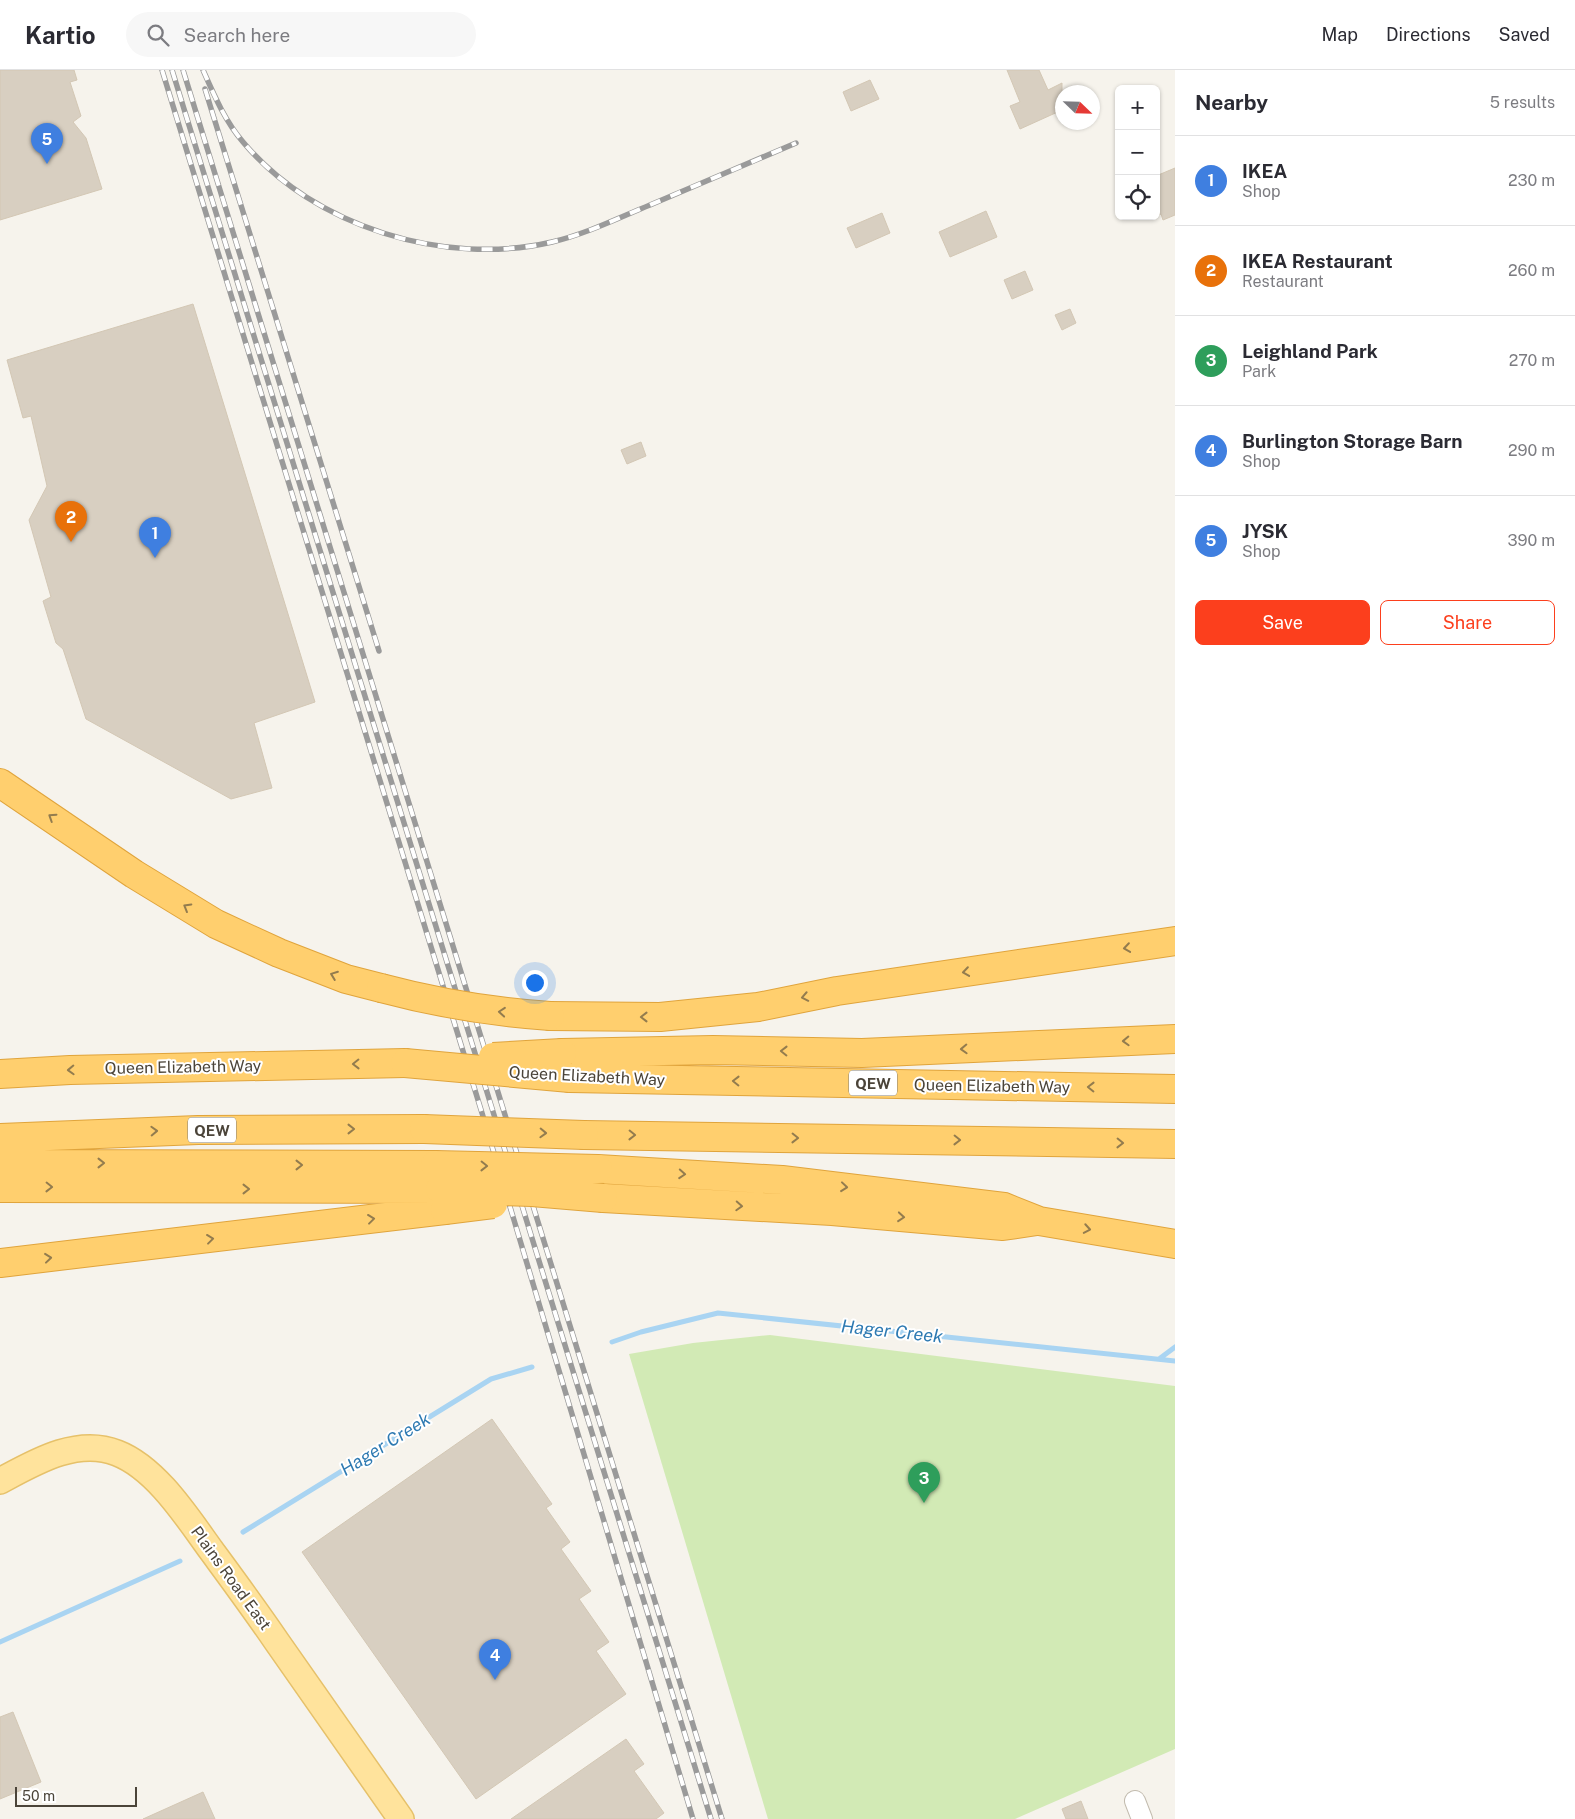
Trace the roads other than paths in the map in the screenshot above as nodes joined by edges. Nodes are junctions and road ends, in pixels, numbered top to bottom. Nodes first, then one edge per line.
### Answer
1 (0, 783) edge
2 (1175, 941) edge
3 (1175, 1039) edge
4 (566, 1065) junction
5 (0, 1074) edge
6 (1175, 1089) edge
7 (0, 1138) edge
8 (1175, 1144) edge
9 (0, 1164) edge
10 (0, 1188) edge
11 (440, 1188) junction
12 (1039, 1220) junction
13 (1175, 1244) edge
14 (0, 1263) edge
15 (0, 1481) edge
16 (400, 1819) edge

2 -> 1 highway, bridge
3 -> 4 highway
4 -> 5 highway, Queen Elizabeth Way / QEW, bridge
6 -> 4 highway, Queen Elizabeth Way / QEW
7 -> 8 highway, QEW, bridge
9 -> 11 highway
10 -> 11 highway
11 -> 12 highway, bridge
11 -> 12 highway, bridge
14 -> 11 highway
12 -> 13 highway
15 - 16 main road, Plains Road East

